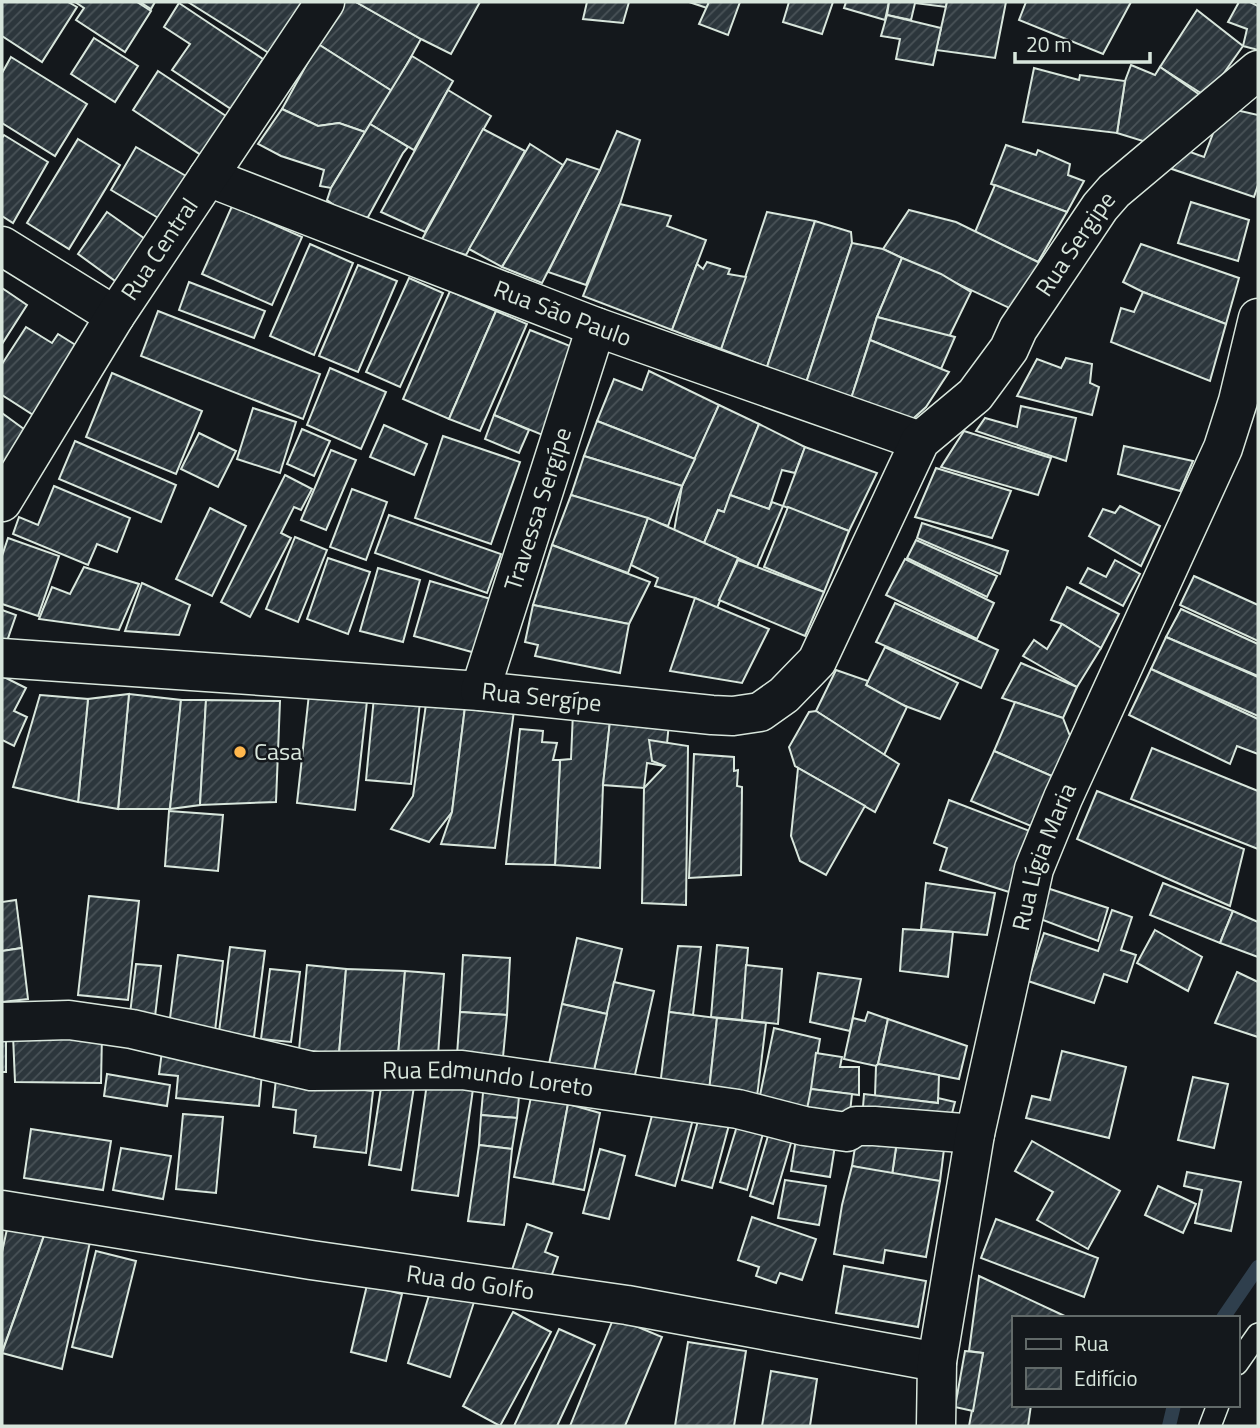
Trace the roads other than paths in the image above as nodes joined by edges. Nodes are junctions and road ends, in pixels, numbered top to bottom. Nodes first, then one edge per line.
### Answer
1 (324, 2) edge
2 (1258, 70) edge
3 (208, 177) junction
4 (2, 246) edge
5 (115, 316) junction
6 (1258, 318) edge
7 (596, 327) junction
8 (920, 441) junction
9 (2, 502) edge
10 (2, 658) edge
11 (480, 691) junction
12 (2, 1022) edge
13 (975, 1134) junction
14 (2, 1210) edge
15 (1258, 1335) edge
16 (1239, 1361) edge
17 (937, 1362) junction
18 (1217, 1407) edge
19 (936, 1426) edge
20 (1210, 1426) edge

1 - 3 street, Rua Central
2 - 8 street, Rua Sergipe
3 - 5 street, Rua Central
3 - 7 street, Rua São Paulo
4 - 5 street
5 - 9 street, Rua Central
6 - 13 street, Rua Lígia Maria
7 - 8 street, Rua São Paulo
7 - 11 street, Travessa Sergípe
8 - 11 street, Rua Sergípe
10 - 11 street, Rua Sergípe
12 - 13 street, Rua Edmundo Loreto
13 - 17 street, Rua Lígia Maria
14 - 17 street, Rua do Golfo
15 - 16 lane
17 - 19 street, Rua Lígia Maria
18 - 20 lane

